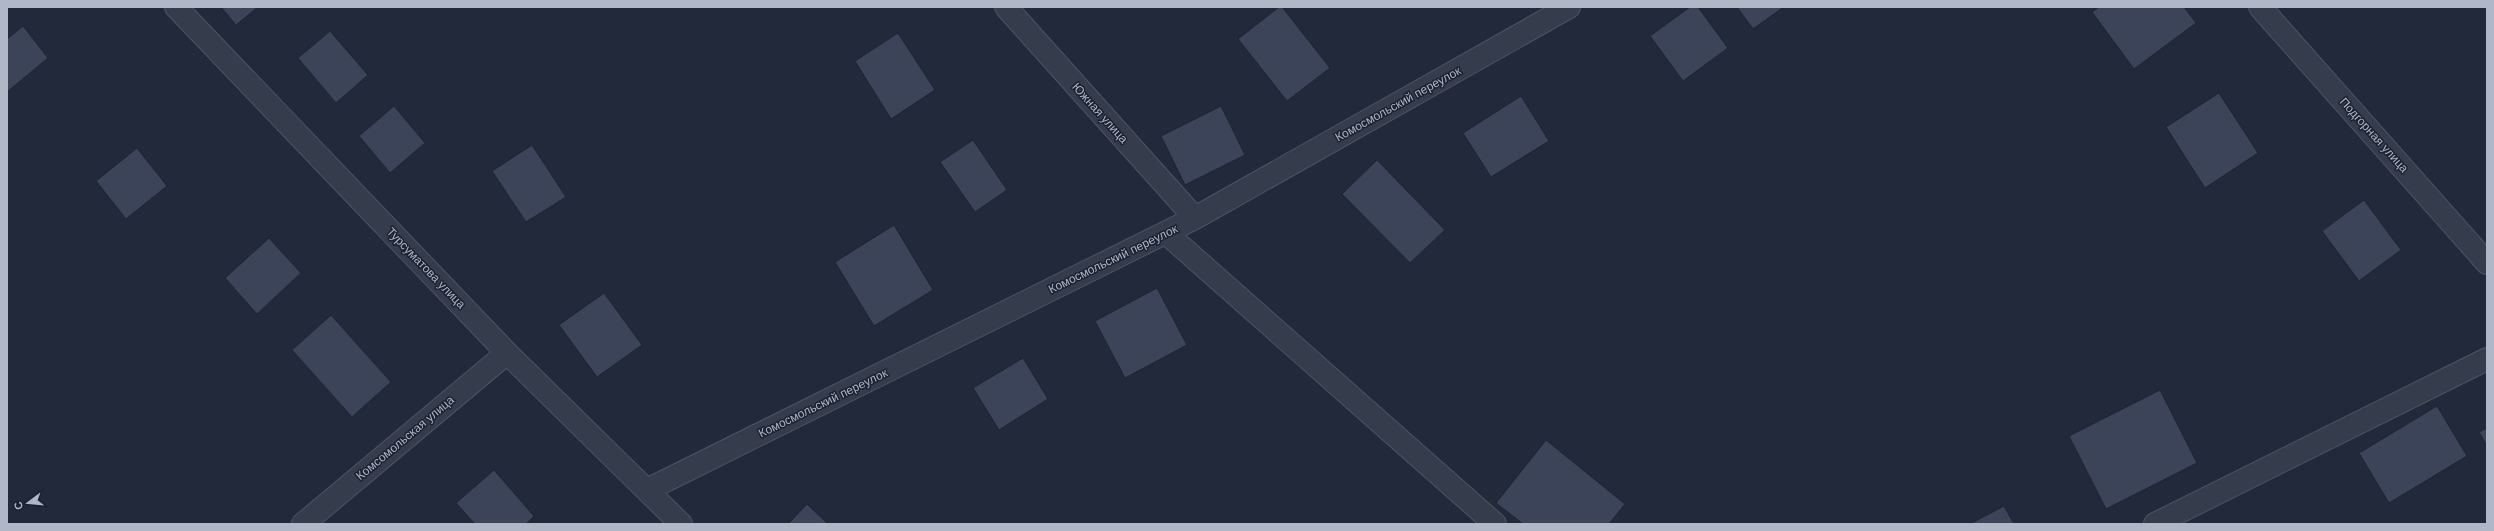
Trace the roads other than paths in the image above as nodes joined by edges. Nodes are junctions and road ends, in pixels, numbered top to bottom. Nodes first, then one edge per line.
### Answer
1 (176, 7) edge
2 (1006, 7) edge
3 (1569, 7) edge
4 (2260, 7) edge
5 (1195, 218) junction
6 (1166, 233) junction
7 (2487, 263) edge
8 (507, 353) junction
9 (2487, 359) edge
10 (647, 490) junction
11 (303, 524) edge
12 (681, 524) edge
13 (1495, 524) edge
14 (2155, 524) edge

1 - 8 street, Турсуматова улица
2 - 5 street, Южная улица
3 - 5 street, Комосмольский переулок
4 - 7 street, Подгорная улица
5 - 6 street, Комосмольский переулок
6 - 10 street, Комосмольский переулок
6 - 13 street
8 - 10 street, Турсуматова улица
8 - 11 street, Комсомольская улица
9 - 14 street
10 - 12 street, Турсуматова улица

